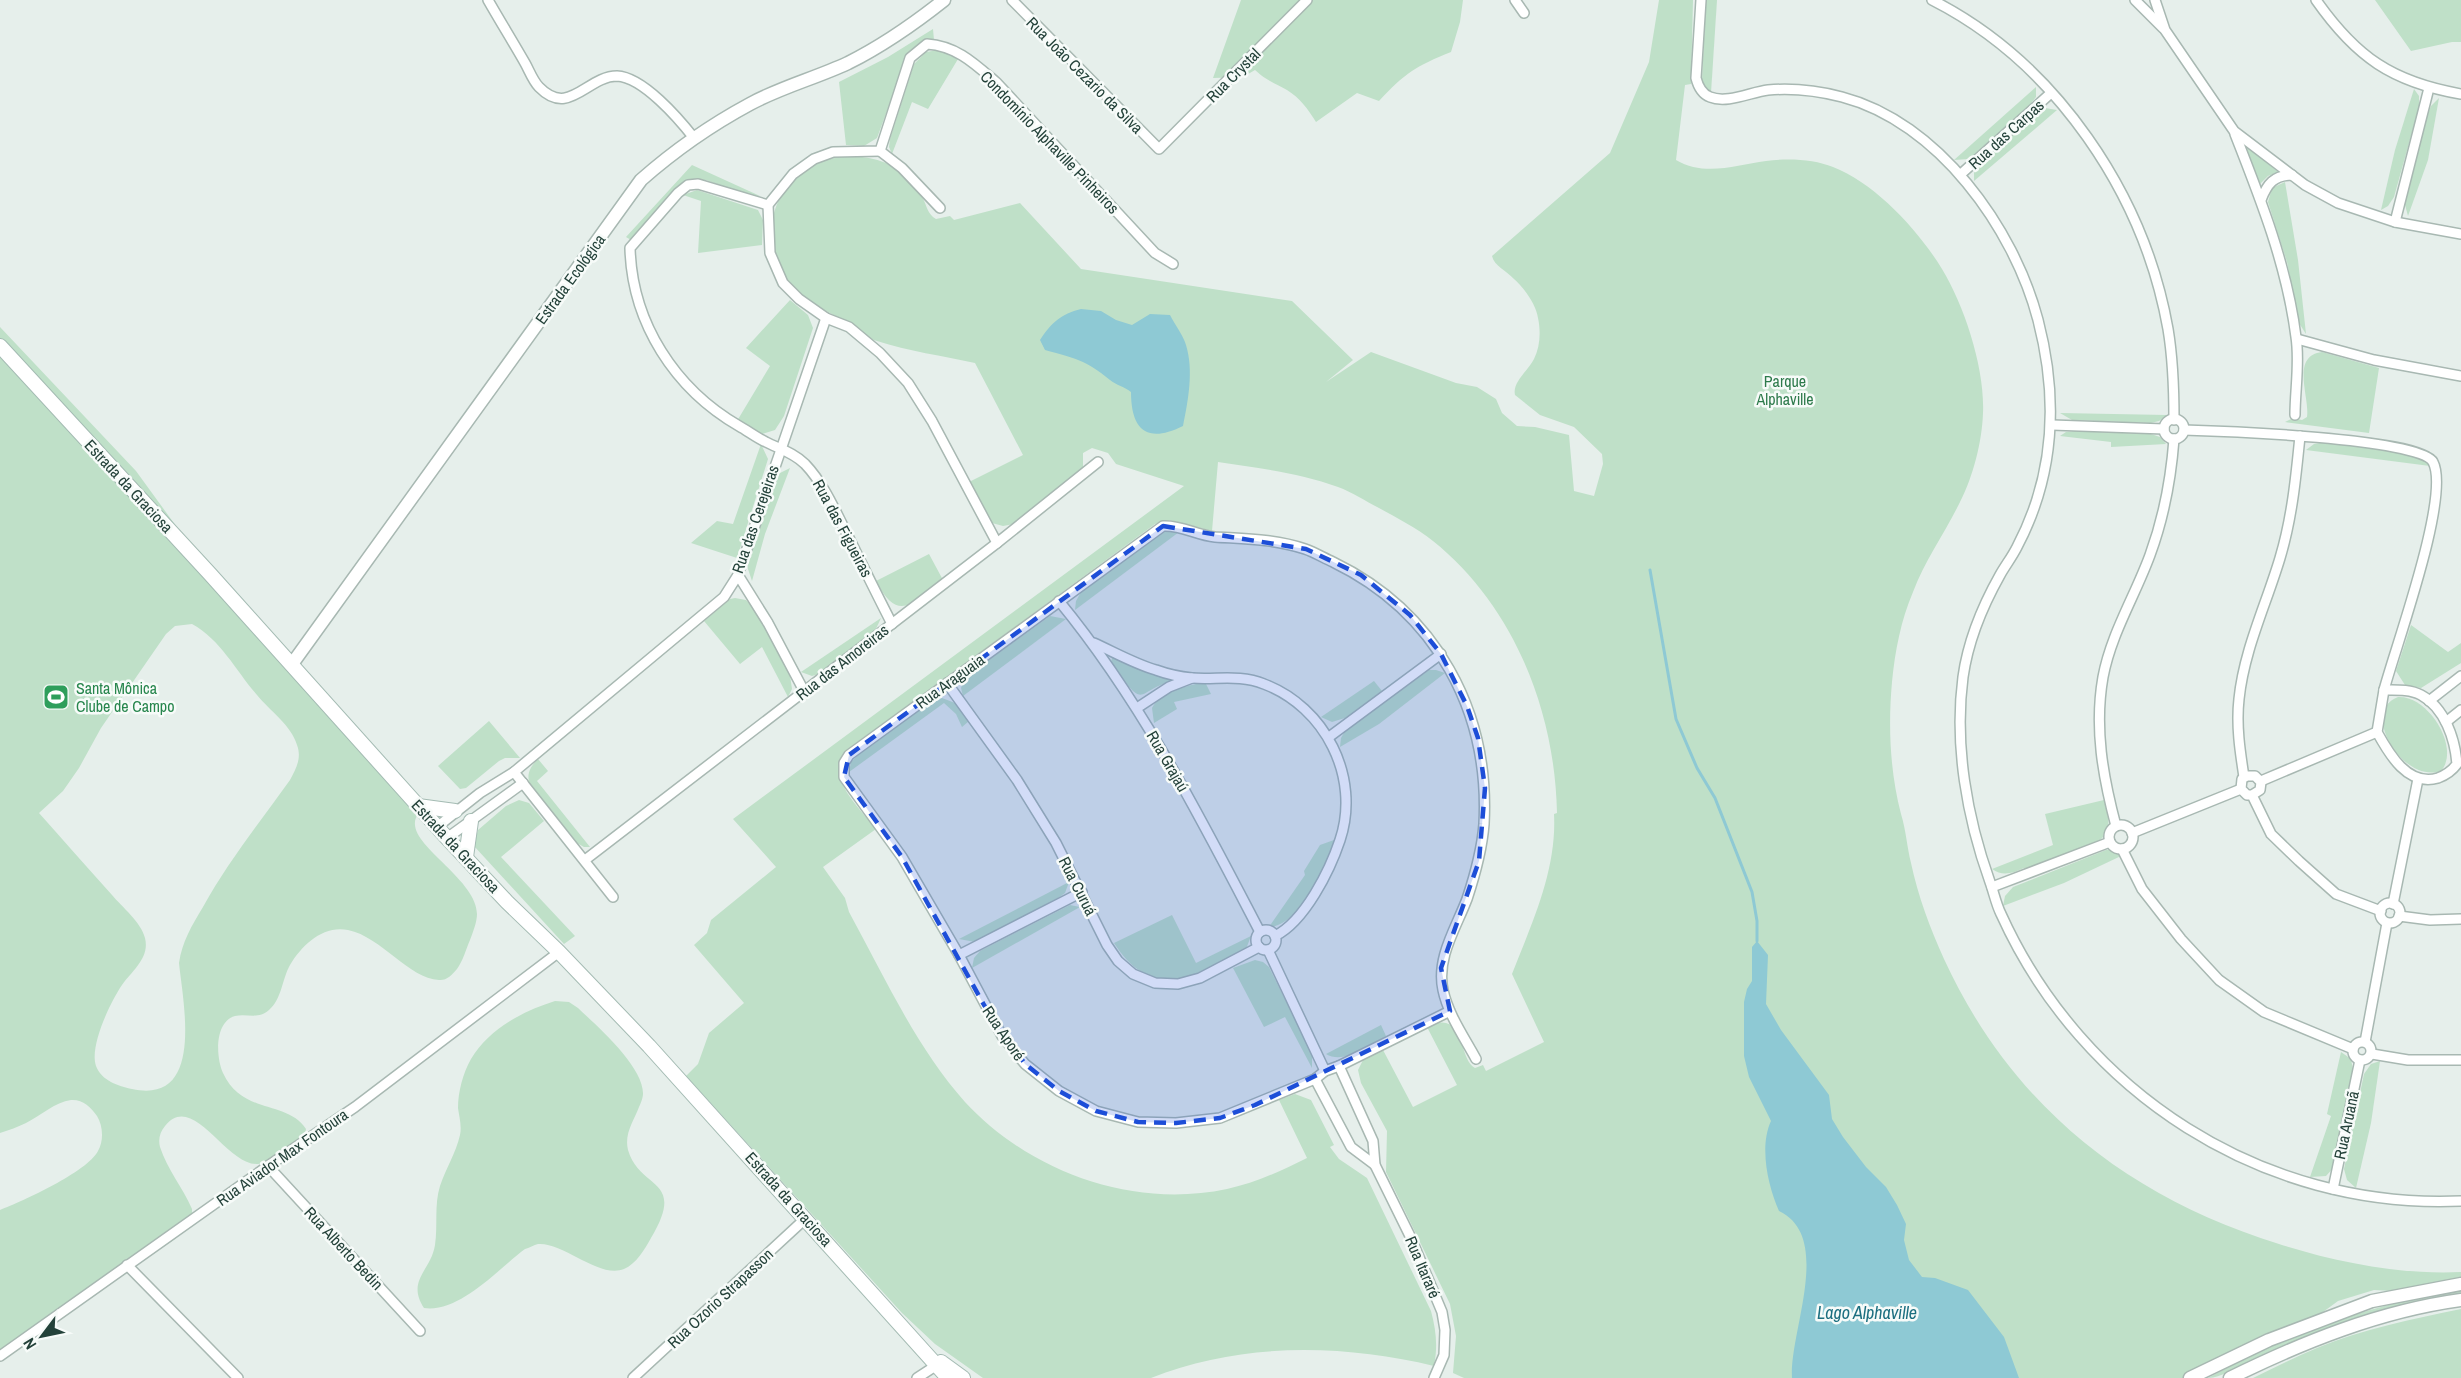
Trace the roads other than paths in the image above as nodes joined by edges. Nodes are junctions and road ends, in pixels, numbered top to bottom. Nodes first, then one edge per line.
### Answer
1 (488, 0) edge
2 (944, 0) edge
3 (1012, 0) edge
4 (1307, 0) edge
5 (1515, 0) edge
6 (1701, 0) edge
7 (1932, 0) edge
8 (2135, 0) edge
9 (2155, 0) edge
10 (2316, 0) edge
11 (1524, 13) dead end
12 (2165, 30) junction
13 (2429, 88) junction
14 (2051, 93) junction
15 (2461, 94) edge
16 (2234, 131) junction
17 (694, 138) junction
18 (1159, 149) joint
19 (880, 151) junction
20 (1961, 174) junction
21 (2292, 175) junction
22 (2261, 200) junction
23 (768, 205) junction
24 (940, 208) dead end
25 (2394, 222) junction
26 (2461, 234) edge
27 (1173, 264) dead end
28 (826, 318) junction
29 (2297, 339) junction
30 (0, 346) edge
31 (2461, 376) edge
32 (2295, 415) dead end
33 (2174, 420) junction
34 (2052, 425) junction
35 (2164, 429) junction
36 (2184, 430) junction
37 (2300, 436) junction
38 (2174, 439) junction
39 (780, 447) junction
40 (1098, 462) dead end
41 (997, 543) junction
42 (738, 574) junction
43 (1059, 601) junction
44 (892, 624) junction
45 (1094, 643) junction
46 (1441, 654) junction
47 (292, 664) junction
48 (2461, 676) edge
49 (1192, 678) junction
50 (947, 683) junction
51 (2384, 690) junction
52 (804, 692) junction
53 (2429, 701) junction
54 (1137, 708) junction
55 (2461, 710) edge
56 (2446, 722) junction
57 (2377, 732) junction
58 (1329, 736) junction
59 (844, 764) joint
60 (2459, 764) edge
61 (514, 772) junction
62 (2244, 777) junction
63 (2418, 779) junction
64 (2260, 781) junction
65 (522, 783) junction
66 (2241, 789) junction
67 (2252, 795) junction
68 (418, 806) junction
69 (455, 811) junction
70 (471, 821) junction
71 (2116, 826) junction
72 (438, 827) junction
73 (2133, 833) junction
74 (447, 838) junction
75 (2110, 842) junction
76 (2122, 849) junction
77 (466, 857) junction
78 (585, 860) junction
79 (1992, 887) junction
80 (1082, 892) junction
81 (613, 897) dead end
82 (2393, 904) junction
83 (2381, 911) junction
84 (2399, 916) junction
85 (2461, 919) edge
86 (2387, 923) junction
87 (1260, 932) junction
88 (1275, 936) junction
89 (1263, 948) junction
90 (560, 952) junction
91 (959, 955) junction
92 (1450, 1011) junction
93 (2365, 1042) junction
94 (2353, 1049) junction
95 (2372, 1054) junction
96 (1476, 1059) dead end
97 (2360, 1060) junction
98 (2461, 1060) edge
99 (1339, 1066) junction
100 (1325, 1071) junction
101 (1315, 1079) junction
102 (268, 1166) junction
103 (1375, 1166) junction
104 (2333, 1189) junction
105 (2461, 1201) edge
106 (806, 1218) junction
107 (127, 1265) junction
108 (2461, 1284) edge
109 (2461, 1300) edge
110 (420, 1331) dead end
111 (0, 1356) edge
112 (939, 1364) junction
113 (1436, 1377) edge
114 (238, 1378) edge
115 (633, 1378) edge
116 (917, 1378) edge
117 (948, 1378) edge
118 (963, 1378) edge
119 (2190, 1378) edge
120 (2230, 1378) edge

1 - 17 street
2 - 17 street, Estrada Ecológica
3 - 18 street, Rua João Cezario da Silva
4 - 18 street, Rua Crystal
5 - 11 street
6 - 20 street
7 - 14 street
8 - 12 street
9 - 12 street
10 - 13 street
12 - 16 street
13 - 15 street
13 - 25 street
14 - 20 street, Rua das Carpas
14 - 33 street
16 - 21 street
16 - 22 street
17 - 47 street, Estrada Ecológica
19 - 23 street
19 - 24 street
19 - 27 street, Condomínio Alphaville Pinheiros
20 - 34 street
21 - 22 street
21 - 25 street
22 - 29 street
23 - 28 street
23 - 39 street, Rua das Figueiras
25 - 26 street
28 - 39 street, Rua das Cerejeiras
28 - 41 street
29 - 31 street
29 - 32 street
30 - 47 main road, Estrada da Graciosa
33 - 35 street
33 - 36 street
34 - 35 street
34 - 79 street
35 - 38 street
36 - 37 street
36 - 38 street
37 - 51 street
37 - 62 street
38 - 71 street
39 - 42 street, Rua das Cerejeiras
39 - 44 street, Rua das Figueiras
40 - 41 street, Rua das Amoreiras
41 - 44 street, Rua das Amoreiras
42 - 52 street
42 - 61 street, Rua das Cerejeiras
43 - 45 street, Rua Grajaú
43 - 46 street, Rua Araguaia
43 - 50 street, Rua Araguaia
44 - 52 street, Rua das Amoreiras
45 - 49 street
45 - 54 street, Rua Grajaú
46 - 58 street
46 - 92 street, Rua Araguaia
47 - 68 main road, Estrada da Graciosa
48 - 53 street
49 - 54 street
49 - 58 street
50 - 59 street, Rua Araguaia
50 - 80 street, Rua Curuá
51 - 53 street
51 - 57 street
52 - 78 street, Rua das Amoreiras
53 - 56 street
54 - 87 street, Rua Grajaú
55 - 56 street
56 - 60 street
57 - 63 street
57 - 64 street
58 - 88 street
59 - 91 street, Rua Aporé
60 - 63 street
61 - 65 street
61 - 69 street
62 - 64 street
62 - 66 street
63 - 82 street
64 - 67 street
65 - 70 street
65 - 78 street
66 - 67 street
66 - 73 street
67 - 83 street
68 - 69 main road
68 - 72 main road, Estrada da Graciosa
69 - 72 street
70 - 74 street
70 - 77 main road
71 - 73 street
71 - 75 street
72 - 74 main road, Estrada da Graciosa
73 - 76 street
74 - 77 main road, Estrada da Graciosa
75 - 76 street
75 - 79 street
76 - 94 street
77 - 90 main road, Estrada da Graciosa
78 - 81 street
79 - 104 street
80 - 89 street, Rua Curuá
80 - 91 street
82 - 83 street
82 - 84 street
83 - 86 street
84 - 85 street
84 - 86 street
86 - 93 street
87 - 88 street
87 - 89 street
88 - 89 street
89 - 100 street
90 - 102 street, Rua Aviador Max Fontoura
90 - 106 main road, Estrada da Graciosa
91 - 101 street, Rua Aporé
92 - 96 street, Rua Araguaia
92 - 99 street, Rua Aporé
93 - 94 street
93 - 95 street
94 - 97 street
95 - 97 street
95 - 98 street
97 - 104 street, Rua Aruanã
99 - 100 street, Rua Aporé
99 - 103 street
100 - 101 street, Rua Aporé
101 - 103 street
102 - 107 street, Rua Aviador Max Fontoura
102 - 110 street, Rua Alberto Bedin
103 - 113 street, Rua Itararé
104 - 105 street
106 - 112 main road, Estrada da Graciosa
106 - 115 street, Rua Ozorio Strapasson
107 - 111 street, Rua Aviador Max Fontoura
107 - 114 street
108 - 119 street
109 - 120 street
112 - 116 street
112 - 117 main road, Estrada da Graciosa
112 - 118 main road, Estrada da Graciosa

